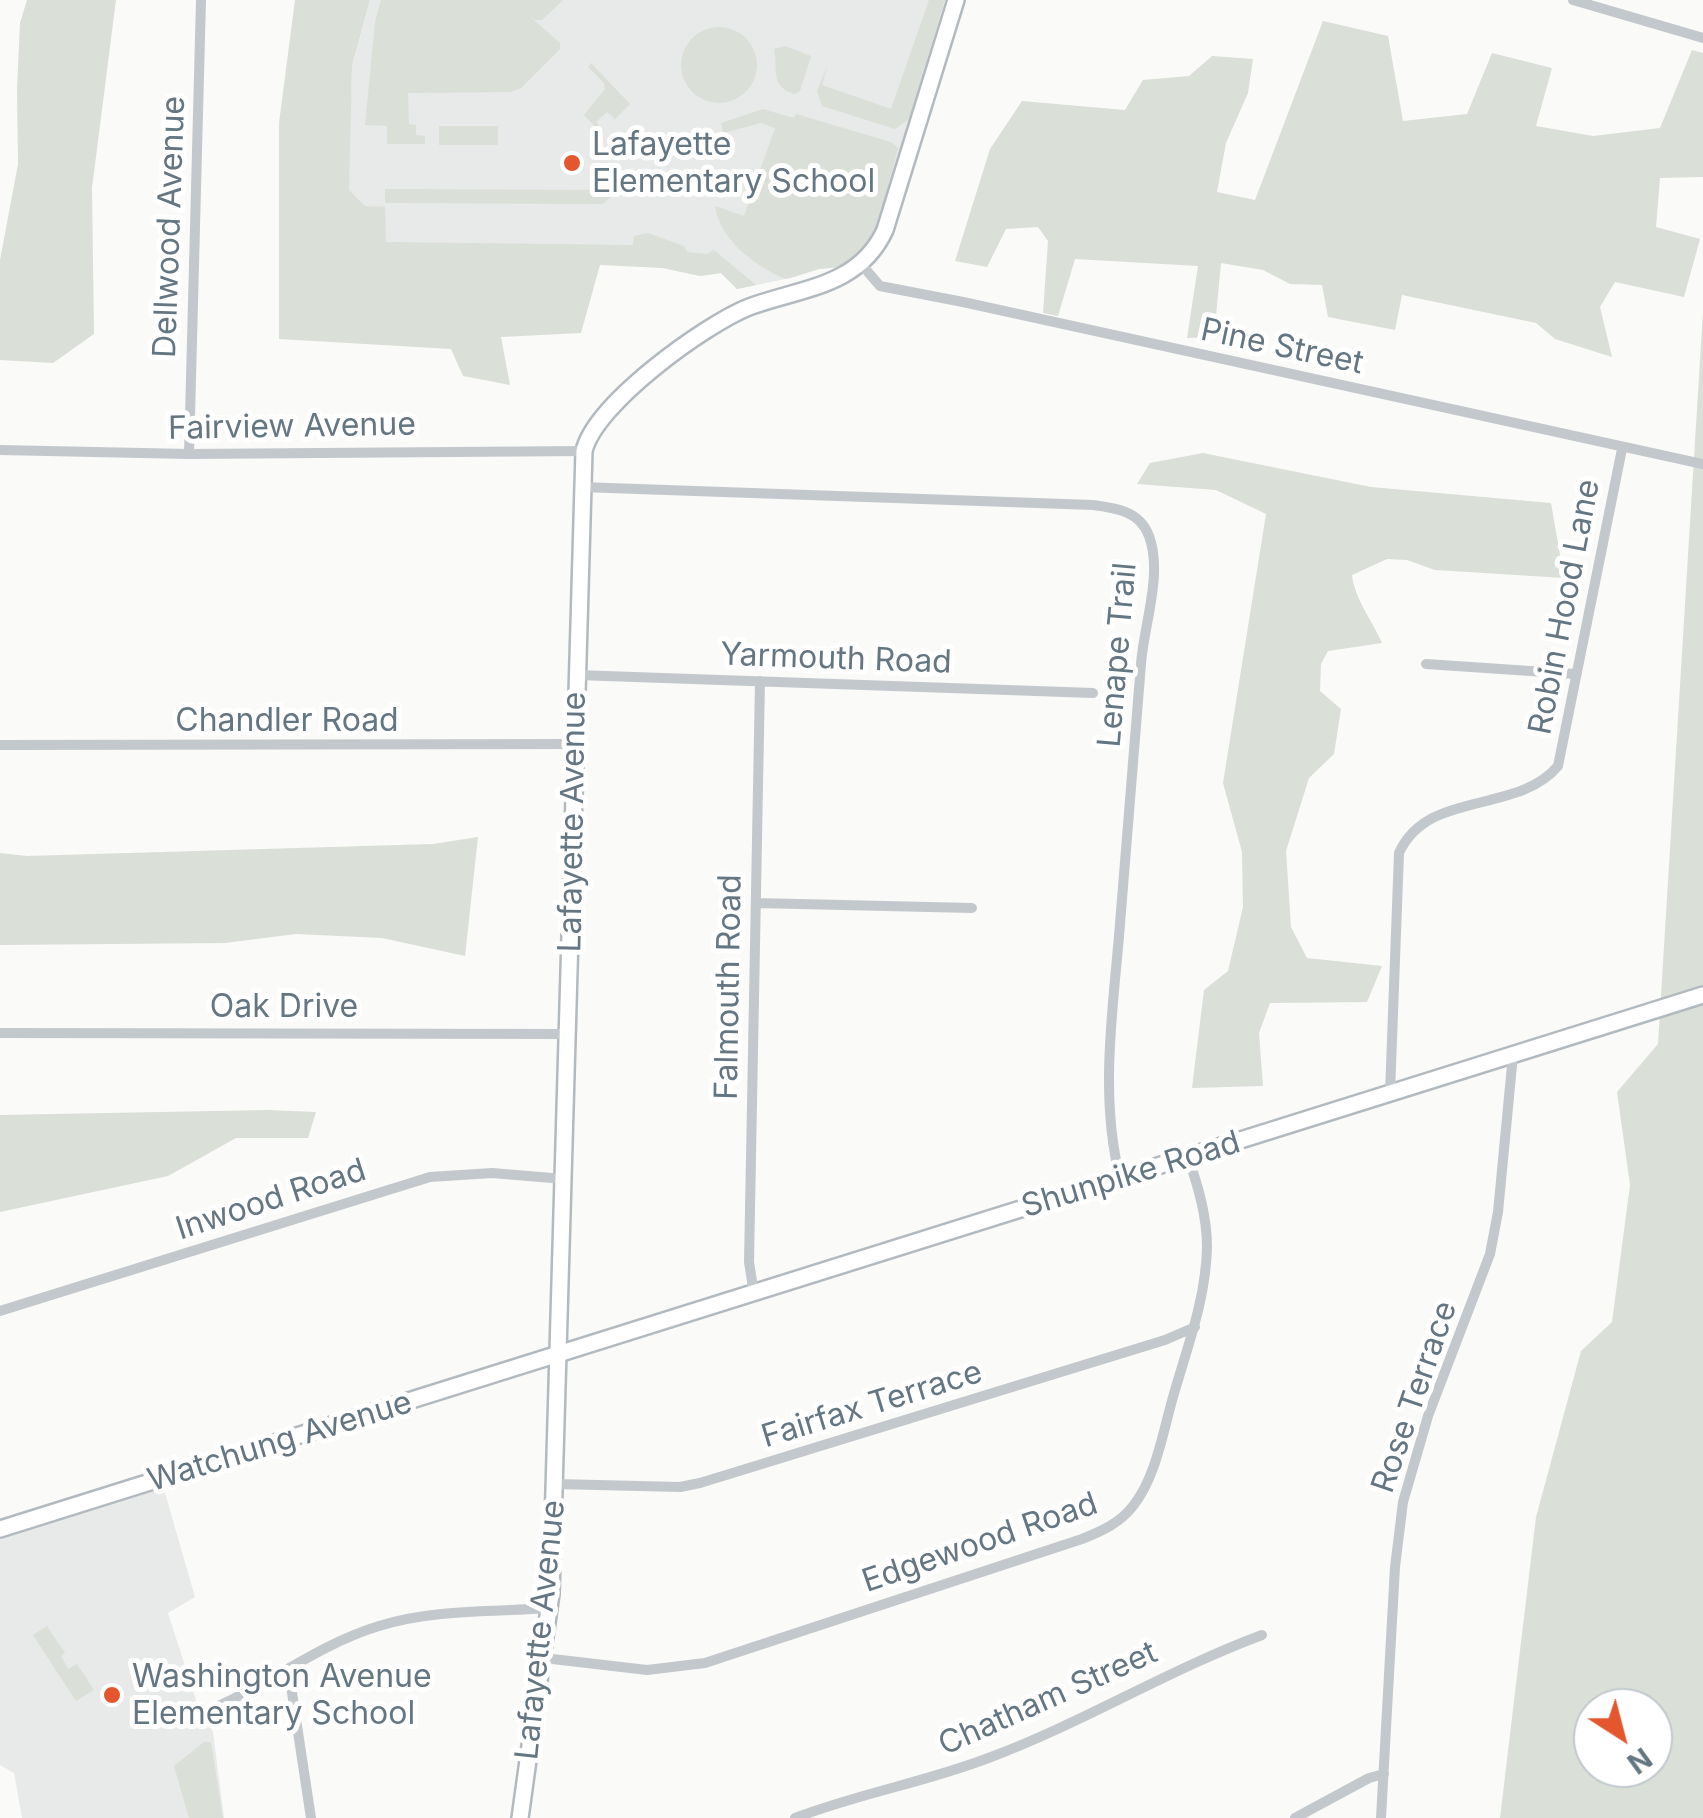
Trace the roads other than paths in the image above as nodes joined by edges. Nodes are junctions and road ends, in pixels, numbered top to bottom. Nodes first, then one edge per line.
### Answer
1 (201, 0) edge
2 (956, 0) edge
3 (1573, 0) edge
4 (1703, 38) edge
5 (861, 264) junction
6 (1622, 448) junction
7 (0, 450) edge
8 (584, 451) junction
9 (188, 454) junction
10 (1703, 464) edge
11 (581, 487) junction
12 (1426, 664) dead end
13 (1575, 674) junction
14 (577, 675) junction
15 (760, 681) junction
16 (1093, 693) dead end
17 (0, 744) edge
18 (575, 744) junction
19 (756, 903) junction
20 (972, 908) dead end
21 (1703, 995) edge
22 (0, 1033) edge
23 (568, 1034) junction
24 (1513, 1054) junction
25 (1390, 1093) junction
26 (1188, 1157) junction
27 (1120, 1178) junction
28 (564, 1180) junction
29 (754, 1294) junction
30 (0, 1310) edge
31 (1195, 1327) junction
32 (560, 1354) junction
33 (556, 1484) junction
34 (0, 1528) edge
35 (550, 1608) junction
36 (1262, 1635) dead end
37 (544, 1658) junction
38 (285, 1672) junction
39 (204, 1712) dead end
40 (1384, 1774) junction
41 (311, 1818) edge
42 (520, 1818) edge
43 (795, 1818) edge
44 (1295, 1818) edge
45 (1380, 1818) edge

1 - 9 street, Dellwood Avenue
2 - 5 street, Lafayette Avenue
3 - 4 street
5 - 6 street, Pine Street
5 - 8 street, Lafayette Avenue
6 - 10 street, Pine Street
6 - 13 street, Robin Hood Lane
7 - 9 street, Fairview Avenue
8 - 9 street, Fairview Avenue
8 - 11 street, Lafayette Avenue
11 - 14 street, Lafayette Avenue
11 - 27 street, Lenape Trail
12 - 13 street
13 - 25 street, Robin Hood Lane
14 - 15 street, Yarmouth Road
14 - 18 street, Lafayette Avenue
15 - 16 street, Yarmouth Road
15 - 19 street, Falmouth Road
17 - 18 street, Chandler Road
18 - 23 street, Lafayette Avenue
19 - 20 street
19 - 29 street, Falmouth Road
21 - 24 street, Shunpike Road
22 - 23 street, Oak Drive
23 - 28 street, Lafayette Avenue
24 - 25 street, Shunpike Road
24 - 40 street, Rose Terrace
25 - 26 street, Shunpike Road
26 - 27 street, Shunpike Road
26 - 31 street, Edgewood Road
27 - 29 street, Shunpike Road
28 - 30 street, Inwood Road
28 - 32 street, Lafayette Avenue
29 - 32 street, Shunpike Road
31 - 33 street, Fairfax Terrace
31 - 37 street, Edgewood Road
32 - 33 street, Lafayette Avenue
32 - 34 street, Watchung Avenue
33 - 35 street, Lafayette Avenue
35 - 37 street, Lafayette Avenue
35 - 38 street
36 - 43 street, Chatham Street
37 - 42 street, Lafayette Avenue
38 - 39 street
38 - 41 street
40 - 44 street
40 - 45 street, Rose Terrace

